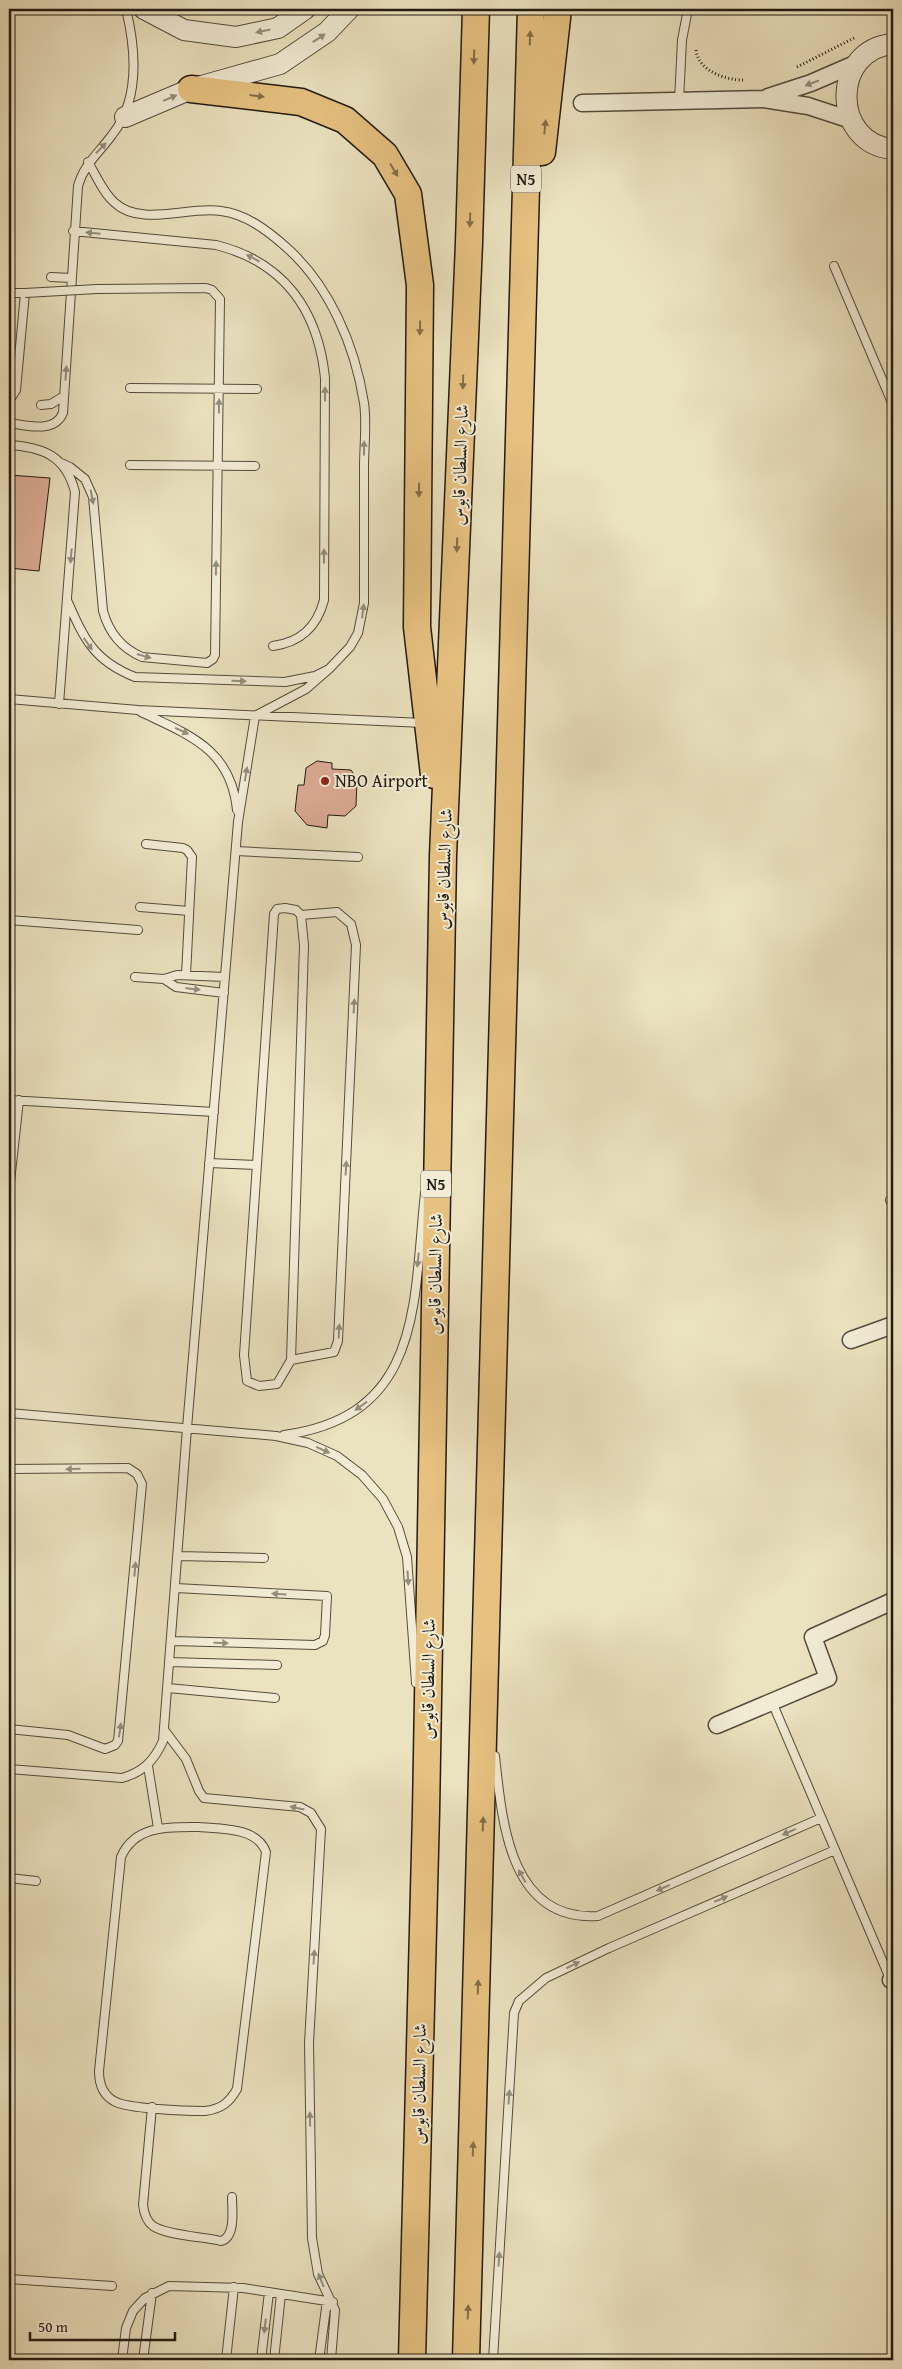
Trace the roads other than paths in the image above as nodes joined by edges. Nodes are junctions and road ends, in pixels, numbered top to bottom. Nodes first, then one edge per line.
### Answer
1 (126, 9) edge
2 (144, 9) edge
3 (305, 9) edge
4 (349, 9) edge
5 (476, 9) edge
6 (531, 9) edge
7 (558, 9) edge
8 (688, 9) edge
9 (893, 44) edge
10 (857, 63) junction
11 (191, 89) junction
12 (764, 99) junction
13 (679, 101) junction
14 (582, 103) dead end
15 (125, 116) junction
16 (850, 120) junction
17 (891, 154) edge
18 (88, 162) junction
19 (73, 231) junction
20 (834, 266) dead end
21 (51, 277) dead end
22 (72, 278) junction
23 (9, 293) edge
24 (25, 293) junction
25 (520, 349) junction
26 (130, 388) dead end
27 (219, 389) junction
28 (257, 390) dead end
29 (64, 396) junction
30 (9, 401) edge
31 (41, 405) dead end
32 (893, 405) edge
33 (9, 423) edge
34 (9, 445) edge
35 (61, 463) junction
36 (130, 465) dead end
37 (218, 466) junction
38 (255, 466) dead end
39 (67, 600) junction
40 (273, 646) dead end
41 (329, 669) junction
42 (9, 699) edge
43 (59, 704) junction
44 (138, 710) junction
45 (255, 716) junction
46 (428, 723) junction
47 (238, 822) junction
48 (146, 844) dead end
49 (236, 852) junction
50 (444, 856) junction
51 (358, 857) dead end
52 (140, 907) dead end
53 (189, 911) junction
54 (301, 915) junction
55 (9, 920) edge
56 (138, 930) dead end
57 (186, 975) junction
58 (135, 977) dead end
59 (225, 977) junction
60 (164, 979) junction
61 (224, 993) junction
62 (438, 1072) junction
63 (9, 1100) edge
64 (19, 1100) junction
65 (214, 1112) junction
66 (428, 1161) dead end
67 (209, 1163) junction
68 (256, 1165) junction
69 (426, 1180) dead end
70 (9, 1191) edge
71 (893, 1198) edge
72 (893, 1206) edge
73 (893, 1325) edge
74 (852, 1340) dead end
75 (291, 1360) junction
76 (9, 1412) edge
77 (186, 1428) junction
78 (276, 1436) junction
79 (9, 1469) edge
80 (178, 1556) junction
81 (264, 1558) dead end
82 (176, 1588) junction
83 (893, 1601) edge
84 (172, 1641) junction
85 (170, 1662) junction
86 (276, 1665) dead end
87 (487, 1679) junction
88 (168, 1688) junction
89 (417, 1694) dead end
90 (275, 1698) dead end
91 (772, 1702) junction
92 (419, 1724) dead end
93 (717, 1726) dead end
94 (9, 1729) edge
95 (165, 1731) junction
96 (493, 1736) dead end
97 (494, 1746) dead end
98 (148, 1766) junction
99 (9, 1769) edge
100 (426, 1812) junction
101 (821, 1818) junction
102 (158, 1828) junction
103 (835, 1850) junction
104 (9, 1878) edge
105 (36, 1881) dead end
106 (892, 1982) edge
107 (152, 2107) junction
108 (232, 2197) dead end
109 (9, 2279) edge
110 (112, 2286) dead end
111 (234, 2288) junction
112 (152, 2292) junction
113 (269, 2292) junction
114 (281, 2294) junction
115 (330, 2302) junction
116 (122, 2360) edge
117 (143, 2360) edge
118 (226, 2360) edge
119 (261, 2360) edge
120 (274, 2360) edge
121 (319, 2360) edge
122 (331, 2360) edge
123 (412, 2360) edge
124 (466, 2360) edge
125 (493, 2360) edge

1 - 15 lane
3 -> 2 street
11 -> 4 street
5 -> 50 highway, شارع السلطان قابوس / N5
25 -> 6 highway, N5
25 -> 7 highway
8 - 13 lane
9 - 10 street
10 -> 12 street
10 - 16 street
15 -> 11 street
11 -> 46 highway
12 - 13 street
12 - 16 street
13 - 14 street
18 -> 15 lane
16 - 17 street
18 - 19 lane
41 -> 18 lane
19 - 22 lane
40 -> 19 lane
20 - 32 lane
21 - 22 lane
29 -> 22 lane
23 - 24 lane
24 - 27 lane, bridge
24 - 30 lane
25 - 87 highway, N5
26 - 27 lane
27 - 28 lane
37 -> 27 lane
29 - 31 lane
29 - 33 lane
34 - 35 lane
35 -> 37 lane
35 -> 39 lane
36 - 37 lane
37 - 38 lane
39 -> 41 lane
39 - 43 lane
41 - 45 lane
42 - 43 lane
43 - 44 lane
44 - 45 lane
44 -> 47 lane
45 - 46 lane
47 -> 45 lane
46 - 50 highway
47 - 49 lane
48 - 53 lane
49 - 51 lane
49 - 59 lane
50 - 62 highway, شارع السلطان قابوس / N5
52 - 53 lane
53 - 57 lane
54 - 68 lane
54 - 75 lane
75 -> 54 lane
55 - 56 lane
57 - 59 lane
57 - 60 lane
58 - 60 lane
59 - 61 lane
60 -> 61 lane
61 - 65 lane
62 - 66 lane
62 - 100 highway, شارع السلطان قابوس / N5
63 - 64 lane
64 - 65 lane
64 - 70 lane
65 - 67 lane
67 - 68 lane
67 - 77 lane
68 - 75 lane
69 -> 78 lane
71 - 72 lane
73 - 74 street
76 - 77 lane
77 - 78 lane
77 - 80 lane
78 -> 89 lane
94 -> 79 lane
80 - 81 lane
80 - 82 lane
82 - 84 lane
84 -> 82 lane
83 - 91 street
84 - 85 lane
85 - 86 lane
85 - 88 lane
87 - 96 lane
124 -> 87 highway, N5
88 - 90 lane
88 - 95 lane
91 - 93 street
91 - 101 lane
92 - 100 lane
95 - 98 lane
115 -> 95 lane
101 -> 97 lane
98 - 99 lane
98 - 102 lane
100 - 123 highway, شارع السلطان قابوس / N5
101 - 103 lane
102 - 107 lane
102 - 107 lane
103 - 106 lane
125 -> 103 lane
104 - 105 lane
107 - 108 lane
109 - 110 lane
111 - 112 lane
111 - 113 lane
111 - 118 lane
112 - 116 lane
112 - 117 lane
113 - 114 lane
113 -> 119 lane
114 - 115 lane
114 - 120 lane
115 - 121 lane
115 - 122 lane

